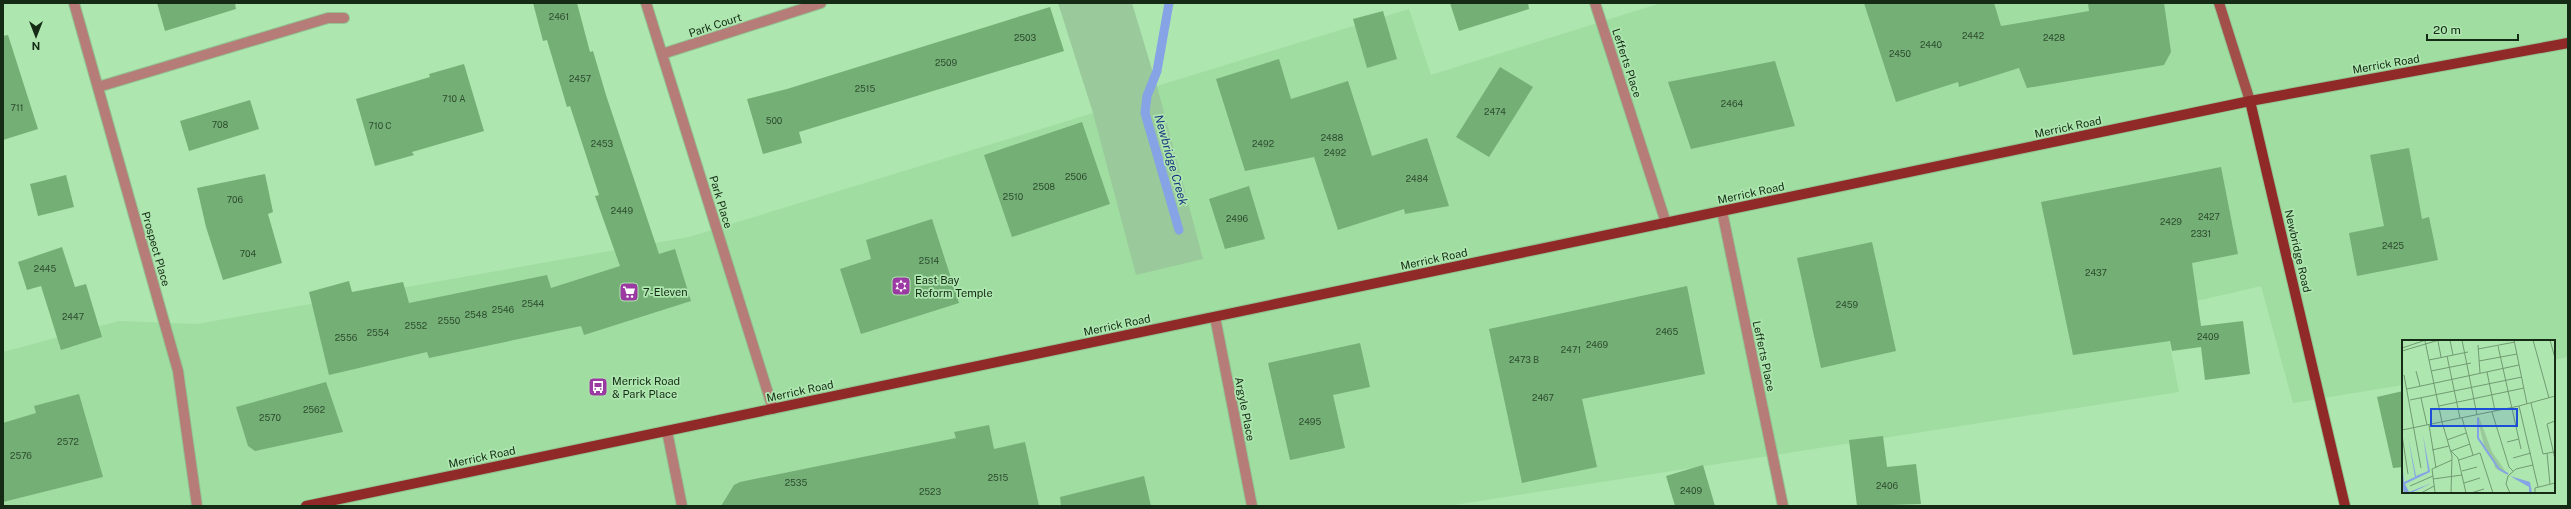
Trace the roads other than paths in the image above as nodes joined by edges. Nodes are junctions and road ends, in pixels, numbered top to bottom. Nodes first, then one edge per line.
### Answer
1 (74, 3) edge
2 (646, 3) edge
3 (821, 3) edge
4 (1595, 3) edge
5 (2219, 3) edge
6 (344, 18) dead end
7 (2568, 43) edge
8 (662, 54) junction
9 (98, 87) junction
10 (2250, 101) junction
11 (1722, 211) junction
12 (1666, 223) junction
13 (1215, 317) junction
14 (773, 409) junction
15 (667, 431) junction
16 (197, 506) edge
17 (306, 506) edge
18 (682, 506) edge
19 (1252, 506) edge
20 (1783, 506) edge
21 (2345, 506) edge

1 - 9 street, Prospect Place
2 - 8 street, Park Place
3 - 8 street, Park Court
4 - 12 street, Lefferts Place
5 - 10 street, Newbridge Road
6 - 9 street
7 - 10 main road, Merrick Road
8 - 14 street, Park Place
9 - 16 street, Prospect Place
10 - 11 main road, Merrick Road
10 - 21 main road, Newbridge Road
11 - 12 main road, Merrick Road
11 - 20 street, Lefferts Place
12 - 13 main road, Merrick Road
13 - 14 main road, Merrick Road
13 - 19 street, Argyle Place
14 - 15 main road, Merrick Road
15 - 17 main road, Merrick Road
15 - 18 street

